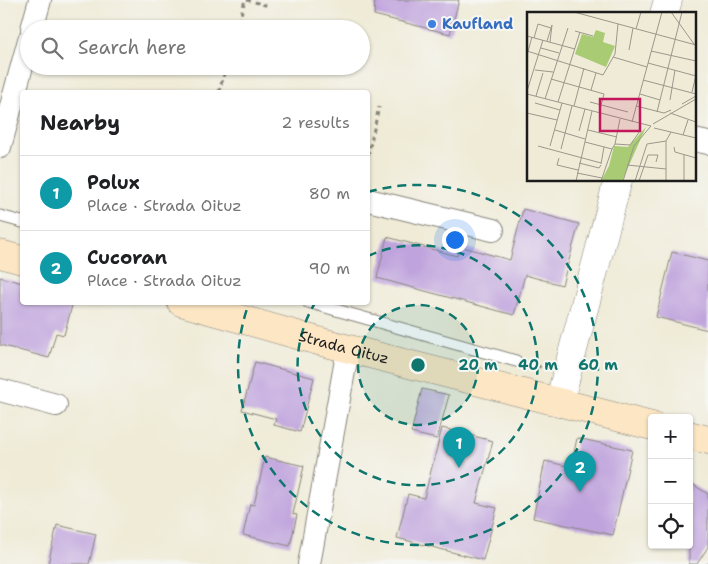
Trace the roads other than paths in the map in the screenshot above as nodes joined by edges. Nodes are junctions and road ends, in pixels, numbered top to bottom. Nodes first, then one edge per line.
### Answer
1 (40, 0) edge
2 (34, 20) edge
3 (20, 75) edge
4 (11, 112) edge
5 (0, 147) edge
6 (618, 181) edge
7 (370, 200) edge
8 (0, 216) edge
9 (20, 221) edge
10 (493, 230) dead end
11 (0, 254) edge
12 (20, 259) edge
13 (192, 305) edge
14 (319, 305) edge
15 (348, 349) junction
16 (516, 361) road end
17 (0, 390) edge
18 (559, 404) junction
19 (56, 405) dead end
20 (648, 425) edge
21 (693, 436) edge
22 (708, 440) edge
23 (309, 564) edge

1 - 2 street
3 - 4 street
4 - 5 street
6 - 18 street
7 - 10 street
8 - 9 lane
11 - 12 main road
13 - 15 main road, Strada Oituz
14 - 16 lane
15 - 18 main road, Strada Oituz
15 - 23 street
17 - 19 street
18 - 20 main road, Strada Oituz
21 - 22 main road

